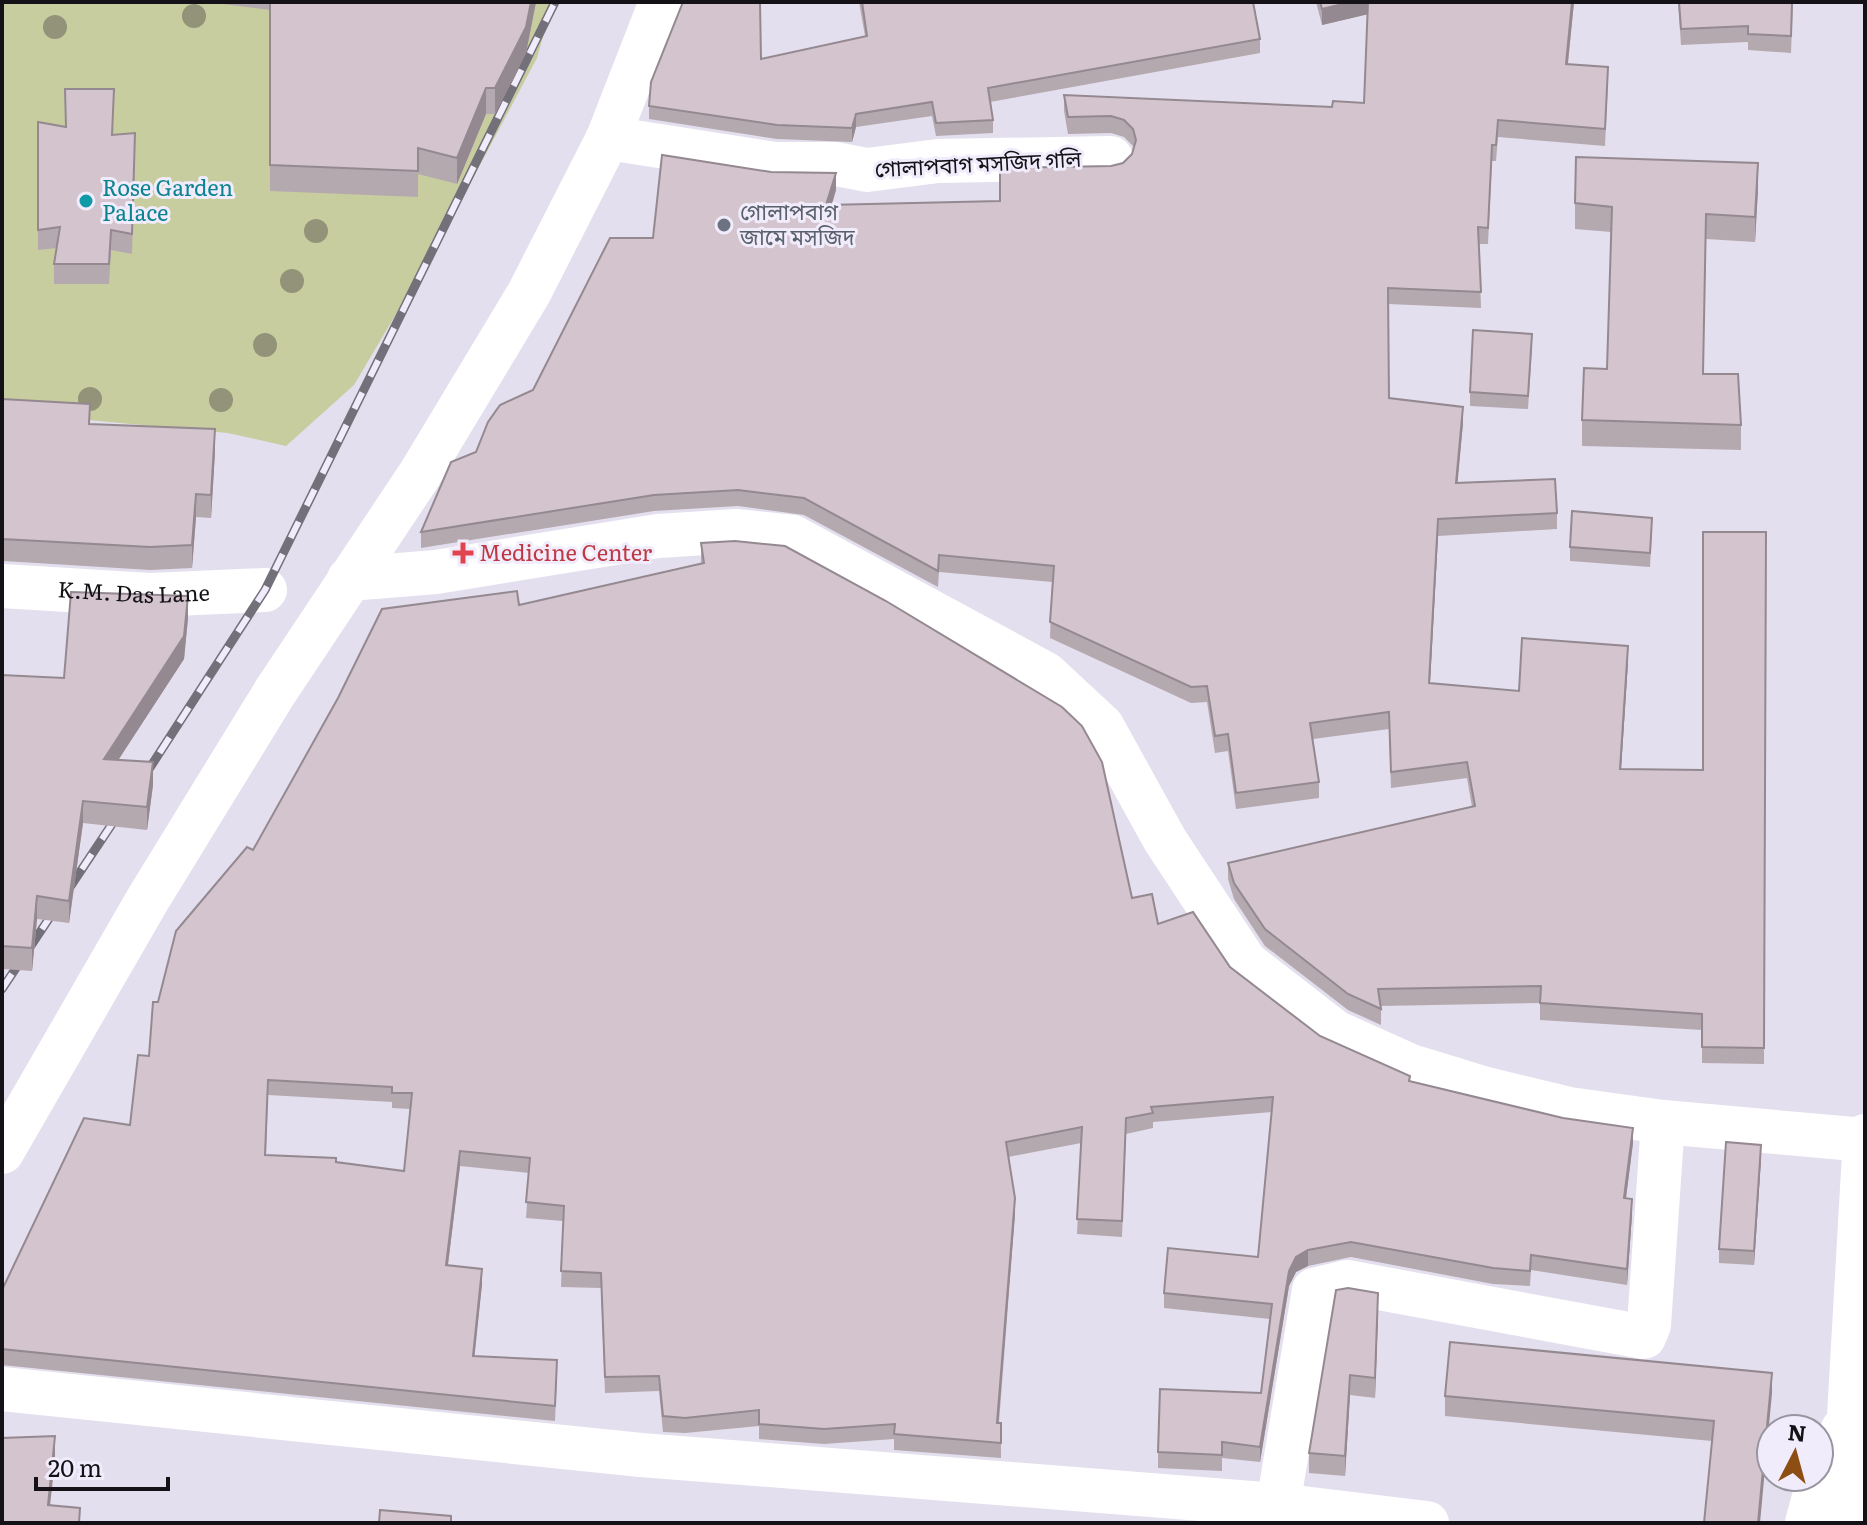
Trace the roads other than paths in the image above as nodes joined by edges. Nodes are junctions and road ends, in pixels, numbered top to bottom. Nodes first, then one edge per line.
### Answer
1 (661, 2) edge
2 (608, 138) junction
3 (1111, 158) dead end
4 (349, 579) junction
5 (2, 586) edge
6 (265, 590) dead end
7 (1663, 1122) junction
8 (2, 1152) edge
9 (1864, 1156) edge
10 (2, 1389) edge
11 (1849, 1416) junction
12 (1278, 1505) junction
13 (1848, 1512) edge
14 (1427, 1523) edge
15 (1807, 1523) edge

1 - 2 street
2 - 3 street, গোলাপবাগ মসজিদ গলি
2 - 4 street
4 - 7 street
4 - 8 street
5 - 6 street, K.M. Das Lane
7 - 9 street
7 - 12 street
9 - 11 street
10 - 12 street
11 - 13 street
11 - 15 street
12 - 14 street

